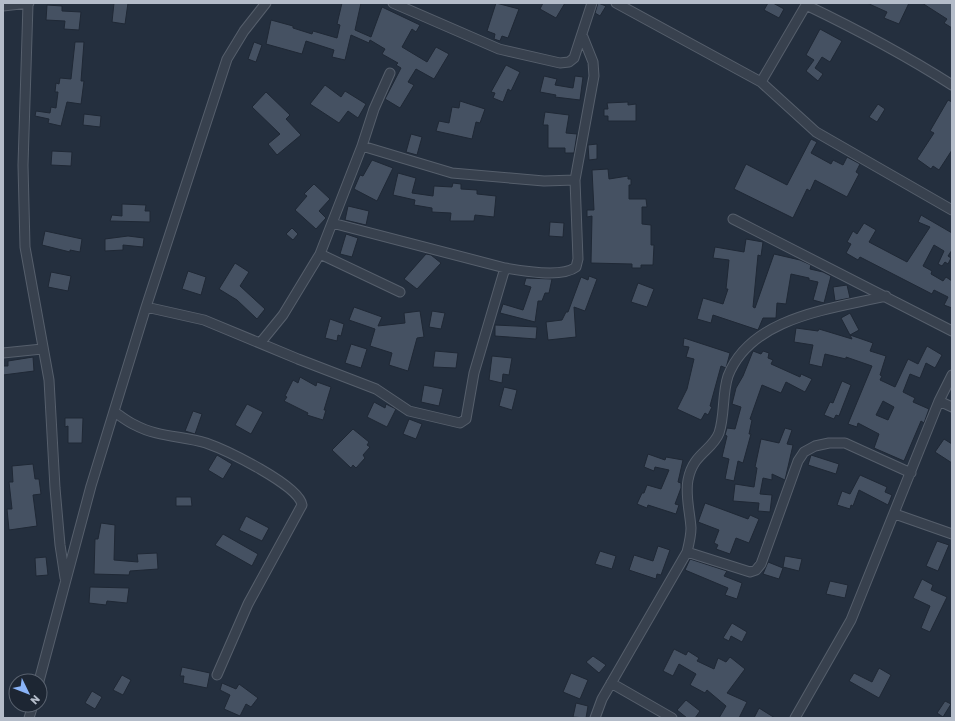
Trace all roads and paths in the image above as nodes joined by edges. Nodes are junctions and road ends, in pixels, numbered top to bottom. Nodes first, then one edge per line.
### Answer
1 (266, 3) edge
2 (393, 3) edge
3 (592, 3) edge
4 (616, 3) edge
5 (29, 4) edge
6 (806, 4) edge
7 (3, 6) edge
8 (583, 37) junction
9 (390, 73) dead end
10 (761, 82) junction
11 (952, 86) edge
12 (362, 146) junction
13 (575, 180) junction
14 (952, 210) edge
15 (733, 219) dead end
16 (332, 223) junction
17 (320, 254) junction
18 (505, 268) junction
19 (400, 292) dead end
20 (886, 296) junction
21 (146, 307) junction
22 (952, 331) edge
23 (261, 342) junction
24 (42, 349) junction
25 (3, 353) edge
26 (952, 375) edge
27 (939, 401) junction
28 (952, 407) edge
29 (114, 412) junction
30 (911, 473) junction
31 (895, 514) junction
32 (952, 534) edge
33 (687, 552) junction
34 (66, 580) junction
35 (41, 673) edge
36 (217, 675) dead end
37 (611, 683) junction
38 (595, 718) edge
39 (672, 718) edge
40 (795, 718) edge

1 - 21 street
2 - 8 street
3 - 8 street
4 - 10 street
5 - 7 street
5 - 24 street
6 - 10 street
6 - 11 street
8 - 13 street
9 - 12 street
10 - 14 street
12 - 13 street
12 - 16 street
13 - 18 street
15 - 20 street
16 - 17 street
16 - 18 street
17 - 19 street
17 - 23 street
18 - 23 street
20 - 22 street
20 - 33 street
21 - 23 street
21 - 29 street
24 - 25 street
24 - 34 street
26 - 27 street
27 - 28 street
27 - 30 street
29 - 34 street
29 - 36 street
30 - 31 street
30 - 33 street
31 - 32 street
31 - 40 street
33 - 37 street
34 - 35 street
37 - 38 street
37 - 39 street

